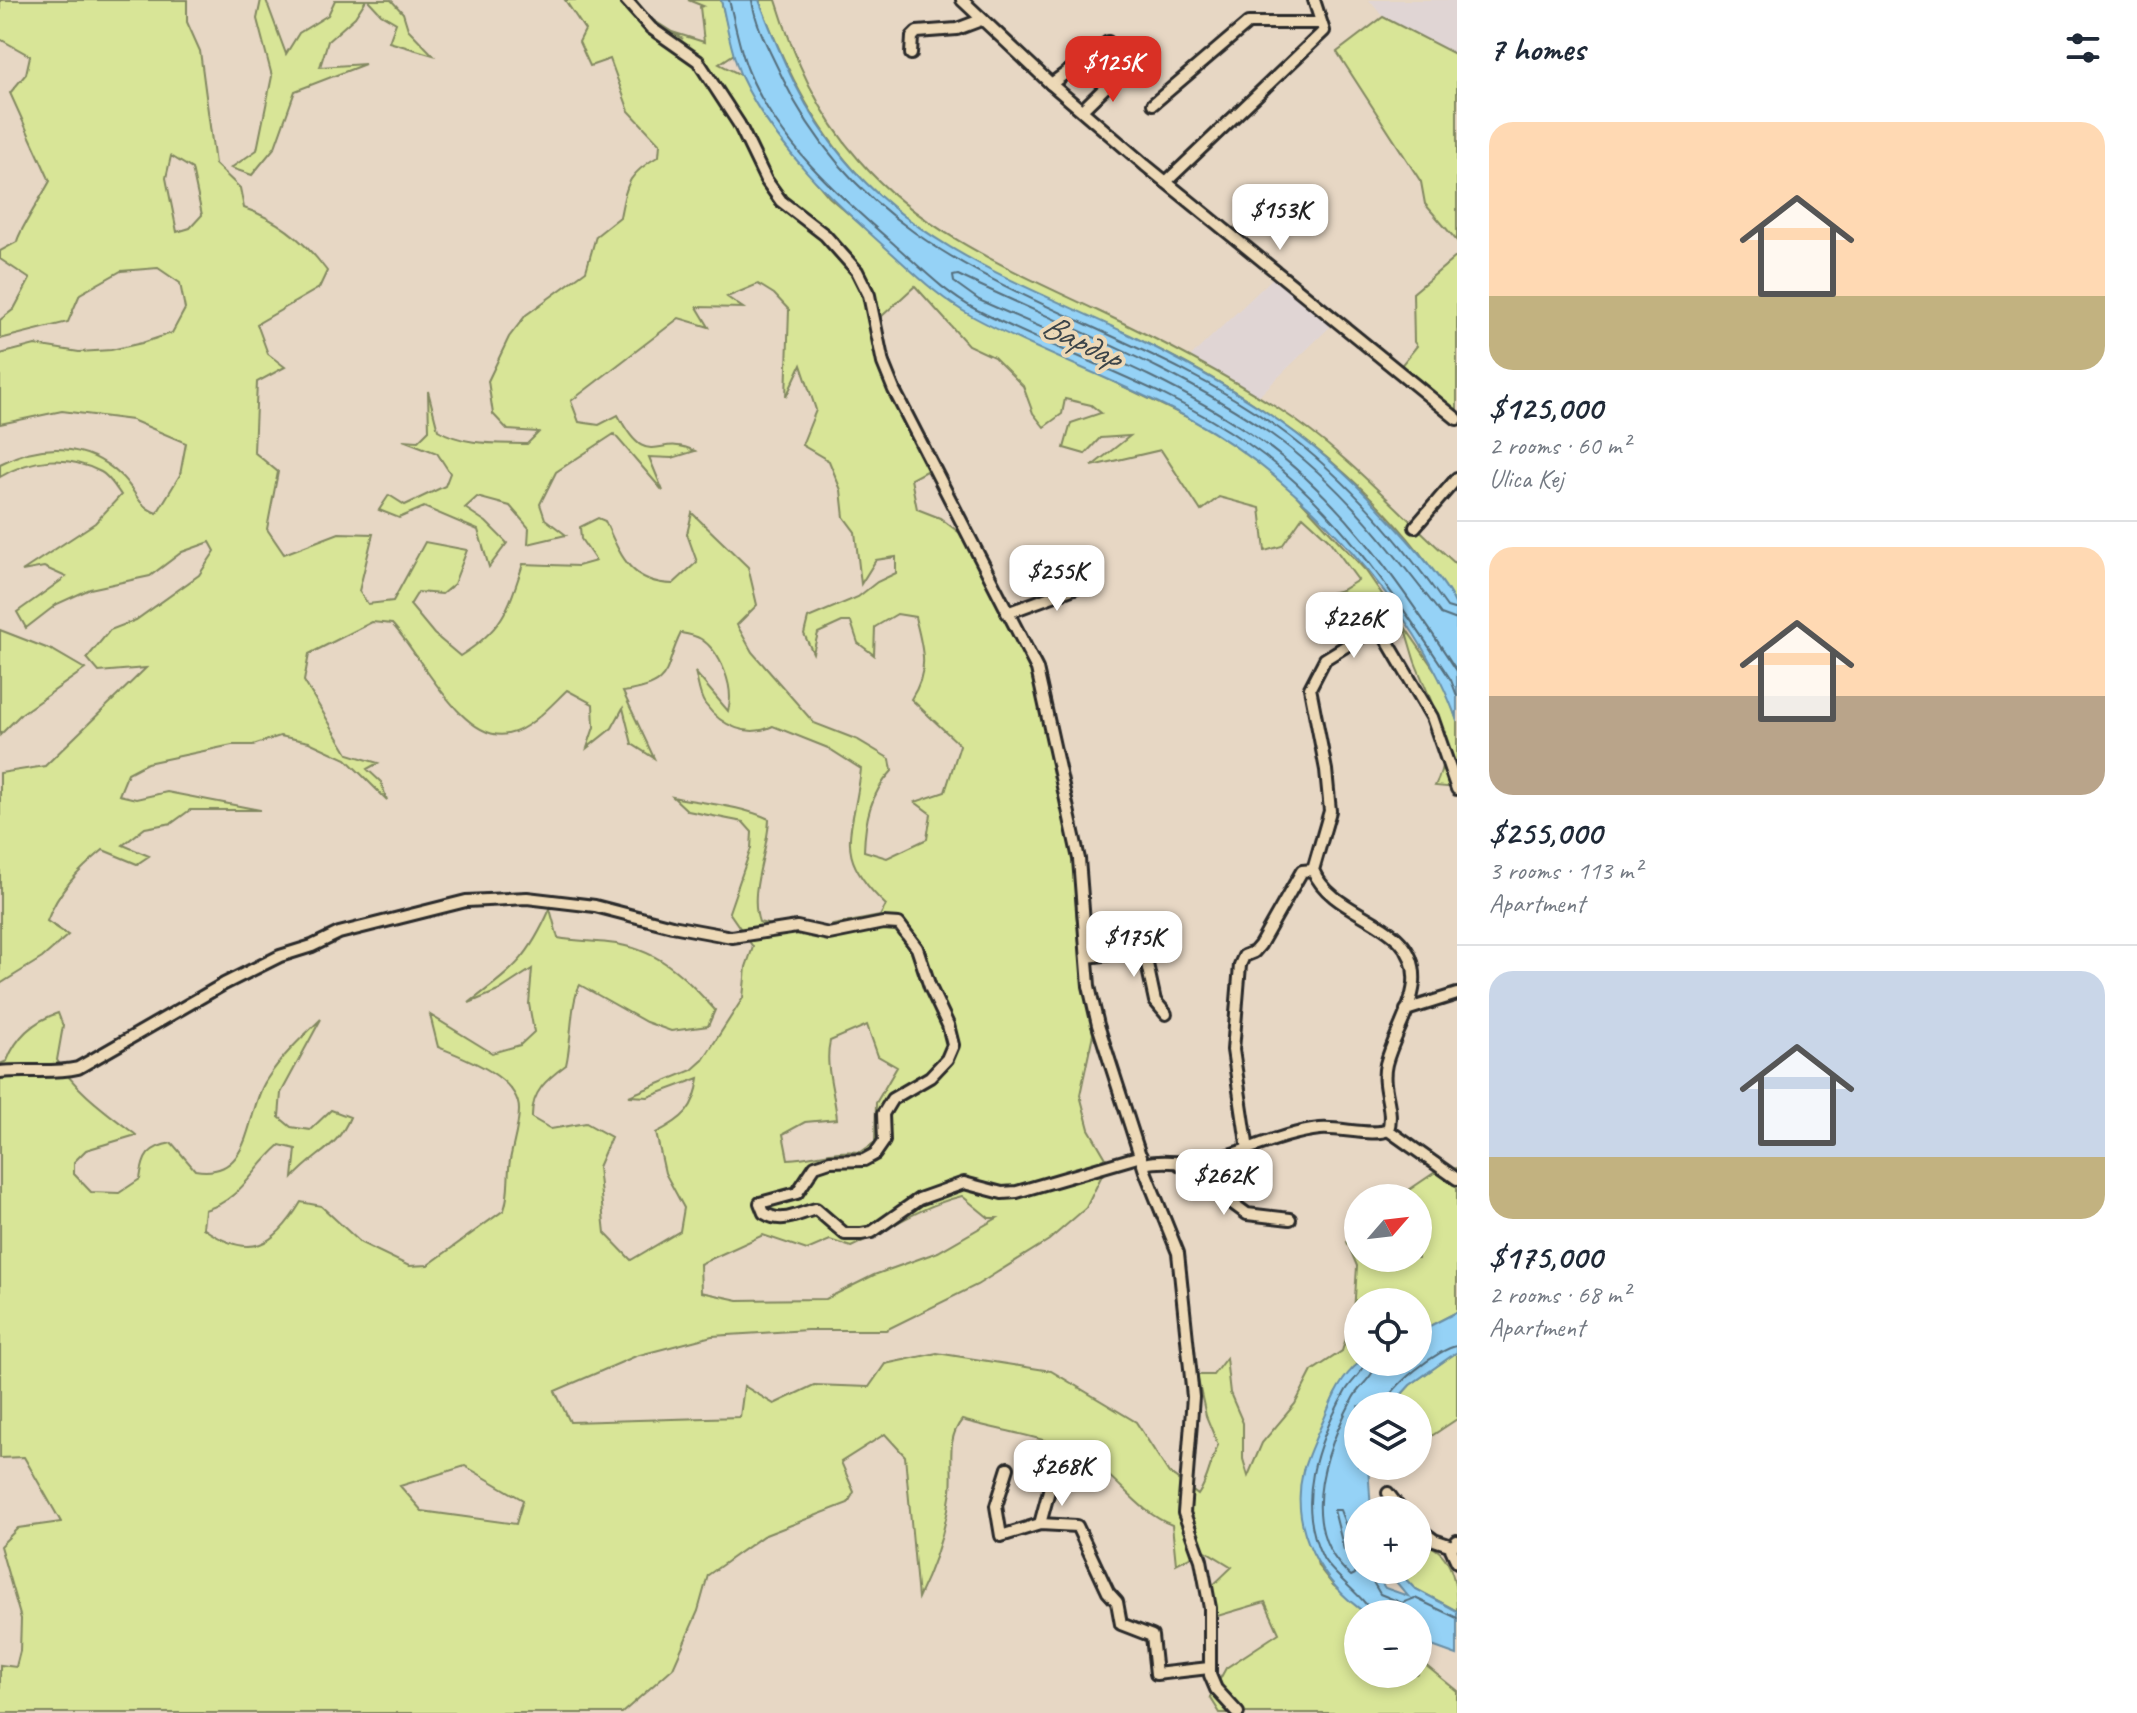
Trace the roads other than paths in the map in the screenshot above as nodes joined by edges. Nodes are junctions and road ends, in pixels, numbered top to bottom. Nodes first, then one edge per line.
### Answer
1 (626, 0) edge
2 (962, 0) edge
3 (1314, 0) edge
4 (981, 20) junction
5 (1323, 27) junction
6 (1108, 42) dead end
7 (911, 54) dead end
8 (1119, 74) dead end
9 (1051, 84) junction
10 (1153, 104) dead end
11 (1082, 110) junction
12 (1166, 182) junction
13 (1457, 419) edge
14 (1457, 478) edge
15 (1415, 527) dead end
16 (1096, 580) dead end
17 (1007, 613) junction
18 (1457, 789) edge
19 (1313, 870) junction
20 (1087, 957) junction
21 (1457, 994) edge
22 (1406, 1010) junction
23 (1166, 1014) dead end
24 (0, 1072) edge
25 (1388, 1130) junction
26 (1248, 1150) junction
27 (1143, 1160) junction
28 (1179, 1164) junction
29 (1457, 1179) edge
30 (1290, 1219) dead end
31 (1008, 1468) dead end
32 (1051, 1483) dead end
33 (1388, 1493) dead end
34 (1390, 1496) edge
35 (1040, 1524) junction
36 (1432, 1538) edge
37 (1454, 1544) edge
38 (1457, 1562) edge
39 (1209, 1668) junction
40 (1238, 1713) edge

1 - 17 street
2 - 4 street
3 - 5 street
4 - 7 street
4 - 9 street
5 - 10 street
5 - 12 street
6 - 9 street
8 - 11 street
9 - 11 street
11 - 12 street
12 - 13 street
14 - 15 street
16 - 17 street
17 - 20 street
18 - 19 street
19 - 22 street
19 - 26 street
20 - 23 street
20 - 27 street
21 - 22 street
22 - 25 street
24 - 27 street
25 - 26 street
25 - 29 street
26 - 28 street
27 - 28 street
27 - 39 street
28 - 30 street
31 - 35 street
32 - 35 street
33 - 34 street
35 - 39 street
36 - 37 street
37 - 38 street
39 - 40 street

